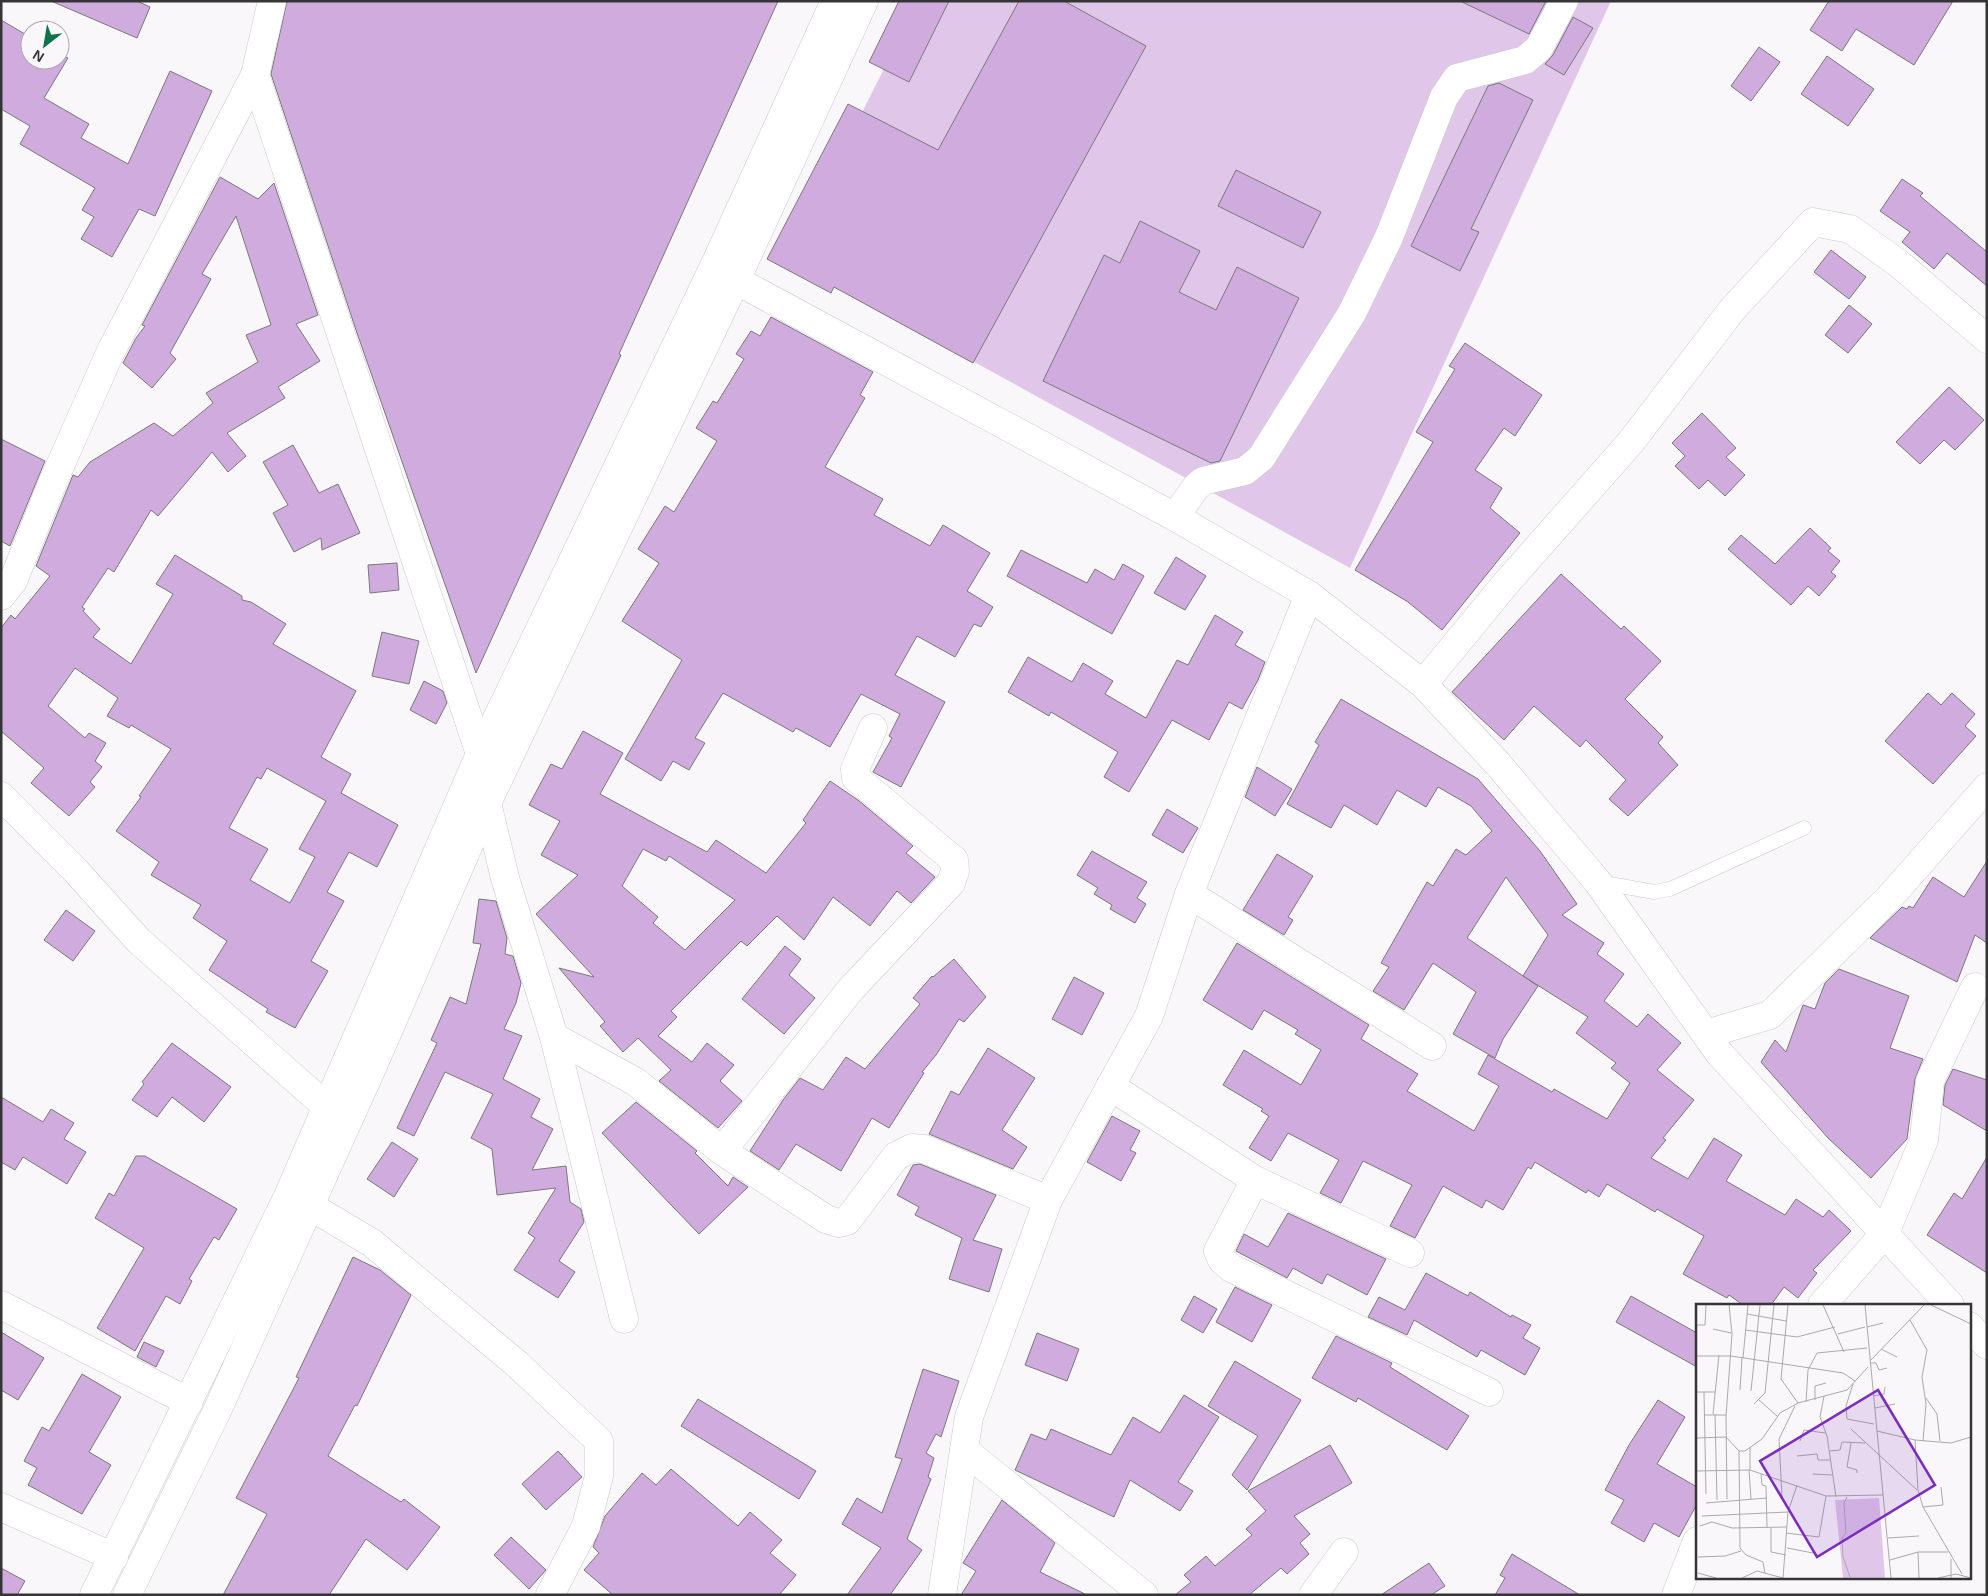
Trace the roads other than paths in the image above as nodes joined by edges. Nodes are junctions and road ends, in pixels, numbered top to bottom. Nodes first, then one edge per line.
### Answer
1 (272, 1) edge
2 (835, 1) edge
3 (864, 1) edge
4 (1564, 1) edge
5 (255, 75) junction
6 (725, 274) junction
7 (1987, 339) edge
8 (1175, 517) junction
9 (1309, 595) junction
10 (1, 596) edge
11 (1423, 684) junction
12 (872, 728) dead end
13 (480, 754) junction
14 (1987, 786) edge
15 (1, 796) edge
16 (487, 803) junction
17 (1804, 828) dead end
18 (1597, 881) junction
19 (1190, 894) junction
20 (1975, 987) dead end
21 (1706, 1034) junction
22 (554, 1037) junction
23 (1432, 1046) dead end
24 (1110, 1086) junction
25 (327, 1108) junction
26 (722, 1151) junction
27 (1255, 1180) junction
28 (1048, 1200) junction
29 (310, 1206) junction
30 (1885, 1234) junction
31 (1410, 1253) dead end
32 (1823, 1304) edge
33 (1949, 1304) edge
34 (1, 1305) edge
35 (624, 1319) dead end
36 (1970, 1327) edge
37 (1987, 1345) edge
38 (1489, 1392) dead end
39 (189, 1402) junction
40 (964, 1450) junction
41 (1, 1507) edge
42 (1696, 1544) edge
43 (1344, 1552) dead end
44 (114, 1558) junction
45 (551, 1594) edge
46 (94, 1595) edge
47 (127, 1595) edge
48 (942, 1595) edge
49 (1144, 1595) edge
50 (1312, 1595) edge
51 (1676, 1595) edge

1 - 5 street
2 - 6 street
3 - 6 street
4 - 8 street
5 - 10 street
5 - 13 street
6 - 8 street
6 - 13 street
6 - 16 street
7 - 11 street
8 - 9 street
9 - 11 street
9 - 19 street
11 - 18 street
12 - 26 street
13 - 16 street
13 - 25 street
14 - 21 street
15 - 25 street
16 - 22 street
16 - 29 street
17 - 18 lane
18 - 21 street
19 - 23 street
19 - 24 street
20 - 30 street
21 - 30 street
22 - 26 street
22 - 35 street
24 - 27 street
24 - 28 street
25 - 39 street
26 - 28 street
27 - 31 street
27 - 38 street
28 - 40 street
29 - 45 street
29 - 47 street
30 - 32 street
30 - 33 street
34 - 39 street
36 - 37 street
39 - 44 street
40 - 48 street
40 - 49 street
41 - 44 street
42 - 51 street
43 - 50 street
44 - 46 street

